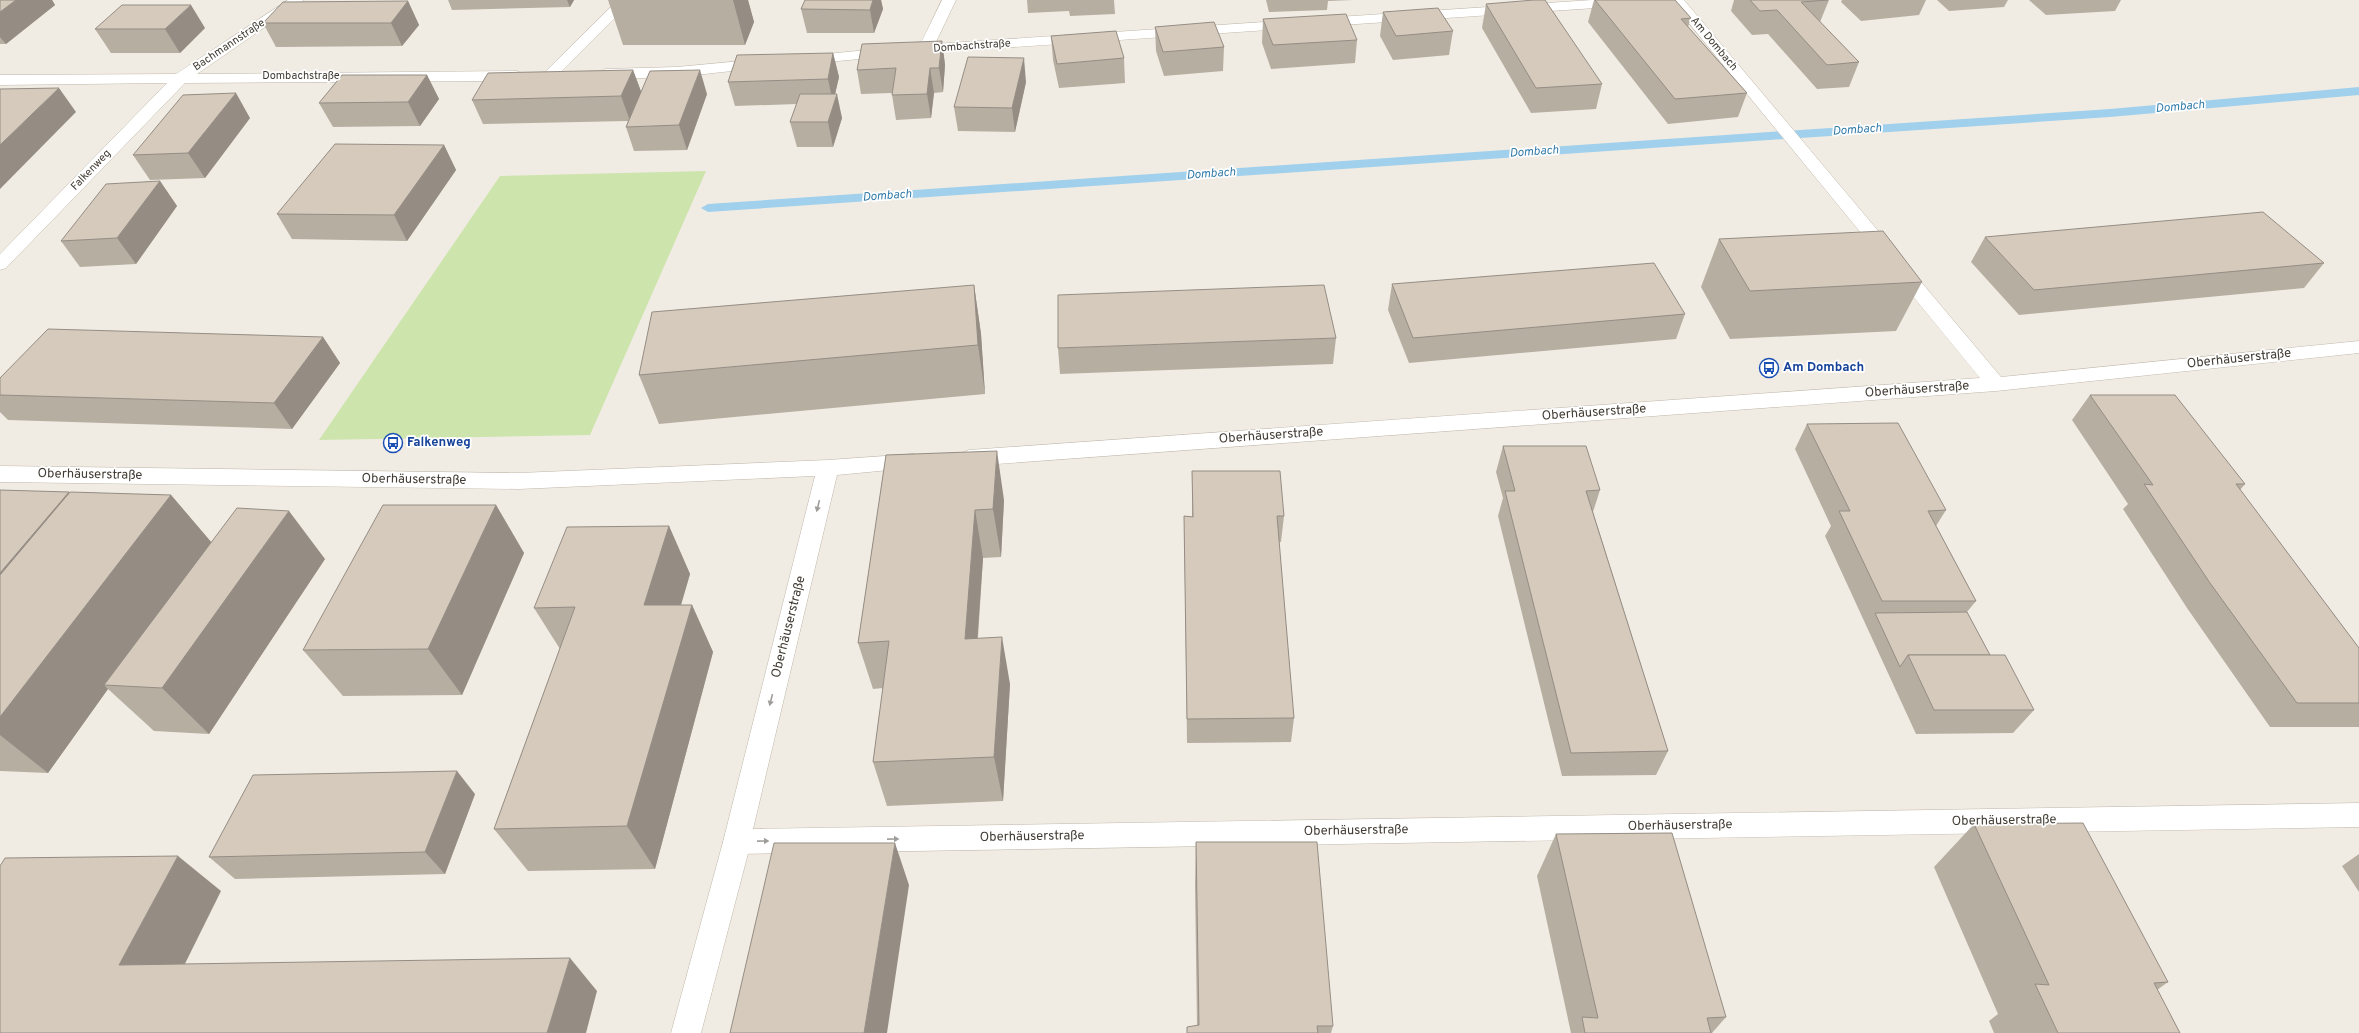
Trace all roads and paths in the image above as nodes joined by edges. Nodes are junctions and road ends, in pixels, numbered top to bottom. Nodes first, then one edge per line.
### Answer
1 (297, 0) edge
2 (626, 0) edge
3 (948, 0) edge
4 (1656, 0) edge
5 (1677, 0) edge
6 (926, 49) junction
7 (794, 61) edge
8 (778, 63) edge
9 (590, 74) edge
10 (574, 75) edge
11 (550, 76) junction
12 (182, 77) junction
13 (0, 80) edge
14 (0, 264) edge
15 (2359, 347) edge
16 (1996, 384) junction
17 (828, 468) junction
18 (0, 474) edge
19 (2359, 815) edge
20 (737, 842) junction
21 (686, 1033) edge

1 - 12 street, Bachmannstraße
2 - 11 street
3 - 6 street
4 - 6 street, Dombachstraße
5 - 16 street, Am Dombach
6 - 7 street, Dombachstraße
8 - 9 street
10 - 11 street, Dombachstraße
11 - 12 street, Dombachstraße
12 - 13 street, Dombachstraße
12 - 14 street, Falkenweg
15 - 16 street, Oberhäuserstraße
16 - 17 street, Oberhäuserstraße
17 - 18 street, Oberhäuserstraße
17 -> 20 street, Oberhäuserstraße
20 -> 19 street, Oberhäuserstraße
20 - 21 street

